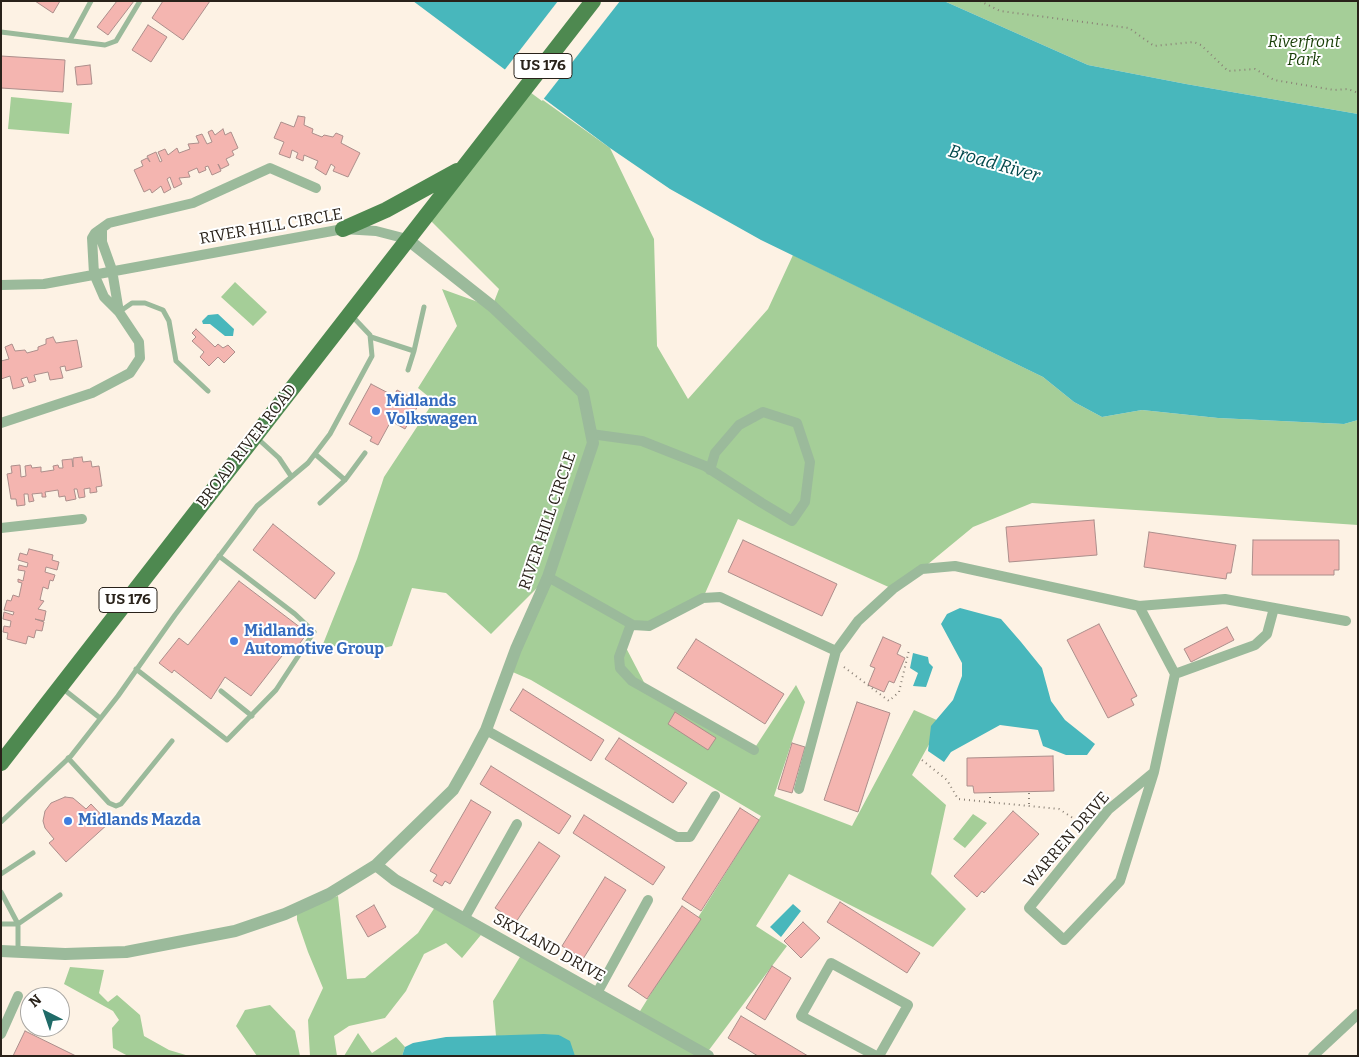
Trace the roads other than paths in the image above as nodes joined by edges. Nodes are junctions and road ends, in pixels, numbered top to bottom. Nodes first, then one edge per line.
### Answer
1 (91, 1) edge
2 (140, 1) edge
3 (593, 1) edge
4 (1, 32) edge
5 (70, 40) junction
6 (464, 168) junction
7 (316, 188) dead end
8 (102, 229) junction
9 (343, 229) junction
10 (407, 239) junction
11 (112, 270) junction
12 (94, 274) junction
13 (1, 285) edge
14 (424, 307) dead end
15 (119, 312) junction
16 (350, 314) junction
17 (371, 337) junction
18 (414, 350) junction
19 (408, 370) dead end
20 (208, 391) dead end
21 (1, 423) edge
22 (591, 434) junction
23 (255, 436) junction
24 (365, 453) dead end
25 (315, 454) junction
26 (710, 470) junction
27 (291, 476) junction
28 (345, 480) junction
29 (320, 503) dead end
30 (82, 520) dead end
31 (1, 528) edge
32 (218, 556) junction
33 (548, 578) junction
34 (1138, 606) junction
35 (1274, 608) junction
36 (1346, 621) dead end
37 (631, 624) junction
38 (835, 655) junction
39 (136, 669) junction
40 (1175, 674) junction
41 (60, 687) junction
42 (221, 691) dead end
43 (252, 716) junction
44 (100, 718) junction
45 (486, 730) junction
46 (172, 741) dead end
47 (754, 750) dead end
48 (68, 758) junction
49 (1, 763) edge
50 (1154, 772) junction
51 (799, 789) dead end
52 (715, 796) dead end
53 (1, 822) edge
54 (517, 824) dead end
55 (33, 853) dead end
56 (376, 865) junction
57 (1, 874) edge
58 (1, 892) edge
59 (60, 896) dead end
60 (648, 900) dead end
61 (464, 919) junction
62 (1, 924) edge
63 (18, 924) junction
64 (1, 951) edge
65 (18, 952) junction
66 (597, 993) junction
67 (18, 996) dead end
68 (1358, 1014) edge
69 (1, 1034) edge
70 (708, 1056) edge
71 (877, 1056) edge
72 (1313, 1056) edge

1 - 5 lane
2 - 5 lane
3 - 6 main road, BROAD RIVER ROAD / US 176
4 - 5 lane
6 - 9 main road
6 - 10 main road, BROAD RIVER ROAD / US 176
7 - 8 street
8 - 11 street
8 - 12 street
9 - 10 street, RIVER HILL CIRCLE
9 - 11 street, RIVER HILL CIRCLE
10 - 16 main road, BROAD RIVER ROAD / US 176
10 - 22 street, RIVER HILL CIRCLE
11 - 12 street, RIVER HILL CIRCLE
11 - 15 street
12 - 13 street, RIVER HILL CIRCLE
12 - 15 street
14 - 18 lane
15 - 20 lane
15 - 21 street
16 - 17 lane
16 - 23 main road, BROAD RIVER ROAD / US 176
17 - 18 lane
17 - 25 lane
18 - 19 lane
22 - 26 street
22 - 33 street, RIVER HILL CIRCLE
23 - 27 lane
23 - 41 main road, BROAD RIVER ROAD / US 176
24 - 28 lane
25 - 27 lane
25 - 28 lane
26 - 26 street
27 - 32 lane
28 - 29 lane
30 - 31 street
32 - 39 lane
32 - 43 lane
33 - 37 street
33 - 45 street, RIVER HILL CIRCLE
34 - 35 street
34 - 38 street
34 - 40 street
35 - 36 street
35 - 40 street
37 - 38 street
37 - 47 street
38 - 51 street
39 - 43 lane
39 - 44 lane
40 - 50 street, WARREN DRIVE
41 - 44 lane
41 - 49 main road, BROAD RIVER ROAD / US 176
42 - 43 lane
44 - 48 lane
45 - 52 street
45 - 56 street, RIVER HILL CIRCLE
46 - 48 lane
48 - 53 lane
50 - 50 street, WARREN DRIVE
54 - 61 street
55 - 57 lane
56 - 61 street, SKYLAND DRIVE
56 - 65 street, RIVER HILL CIRCLE
58 - 63 lane
59 - 63 lane
60 - 66 street
61 - 66 street, SKYLAND DRIVE
62 - 63 lane
63 - 65 lane
64 - 65 street, RIVER HILL CIRCLE
66 - 70 street, SKYLAND DRIVE
67 - 69 street
68 - 72 street
71 - 71 street

